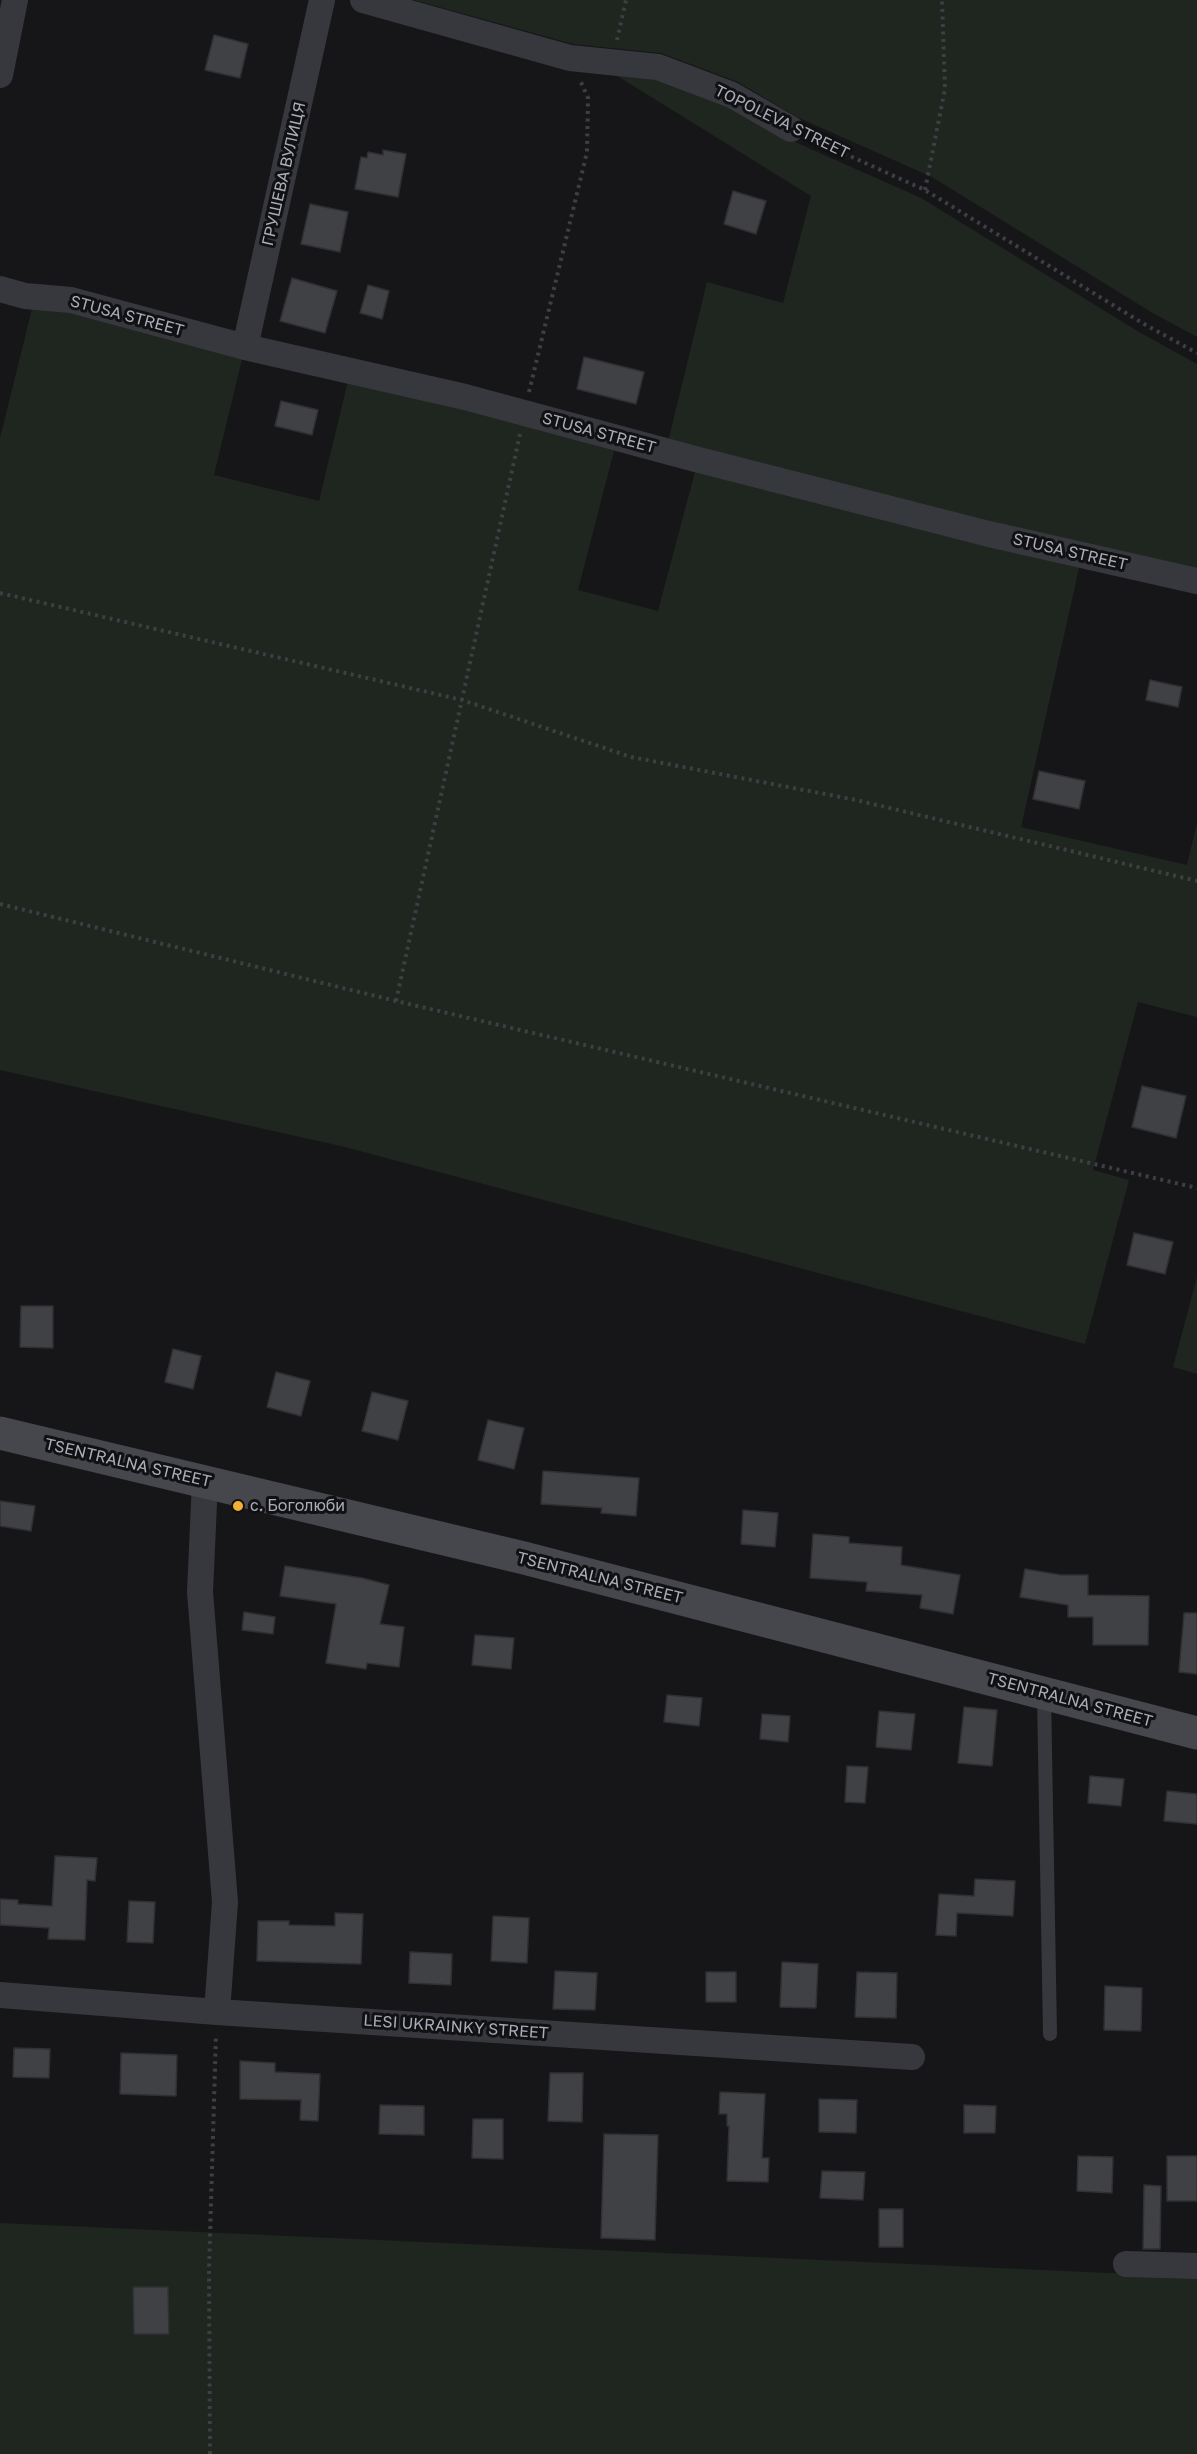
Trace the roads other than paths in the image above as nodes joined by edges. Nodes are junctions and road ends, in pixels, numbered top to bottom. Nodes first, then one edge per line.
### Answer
1 (15, 0) edge
2 (322, 0) edge
3 (363, 0) edge
4 (0, 75) edge
5 (790, 129) road end
6 (0, 289) edge
7 (245, 347) junction
8 (1197, 581) edge
9 (0, 1433) edge
10 (205, 1481) junction
11 (1044, 1694) junction
12 (1197, 1733) edge
13 (0, 1995) edge
14 (217, 2012) junction
15 (1050, 2034) dead end
16 (912, 2057) dead end
17 (1126, 2264) dead end
18 (1197, 2266) edge

1 - 4 street
2 - 7 street, ГРУШЕВА ВУЛИЦЯ
3 - 5 street, TOPOLEVA STREET
6 - 7 street, STUSA STREET
7 - 8 street, STUSA STREET
9 - 10 street, TSENTRALNA STREET
10 - 11 street, TSENTRALNA STREET
10 - 14 street
11 - 12 street, TSENTRALNA STREET
11 - 15 lane
13 - 14 street, LESI UKRAINKY STREET
14 - 16 street, LESI UKRAINKY STREET
17 - 18 street

